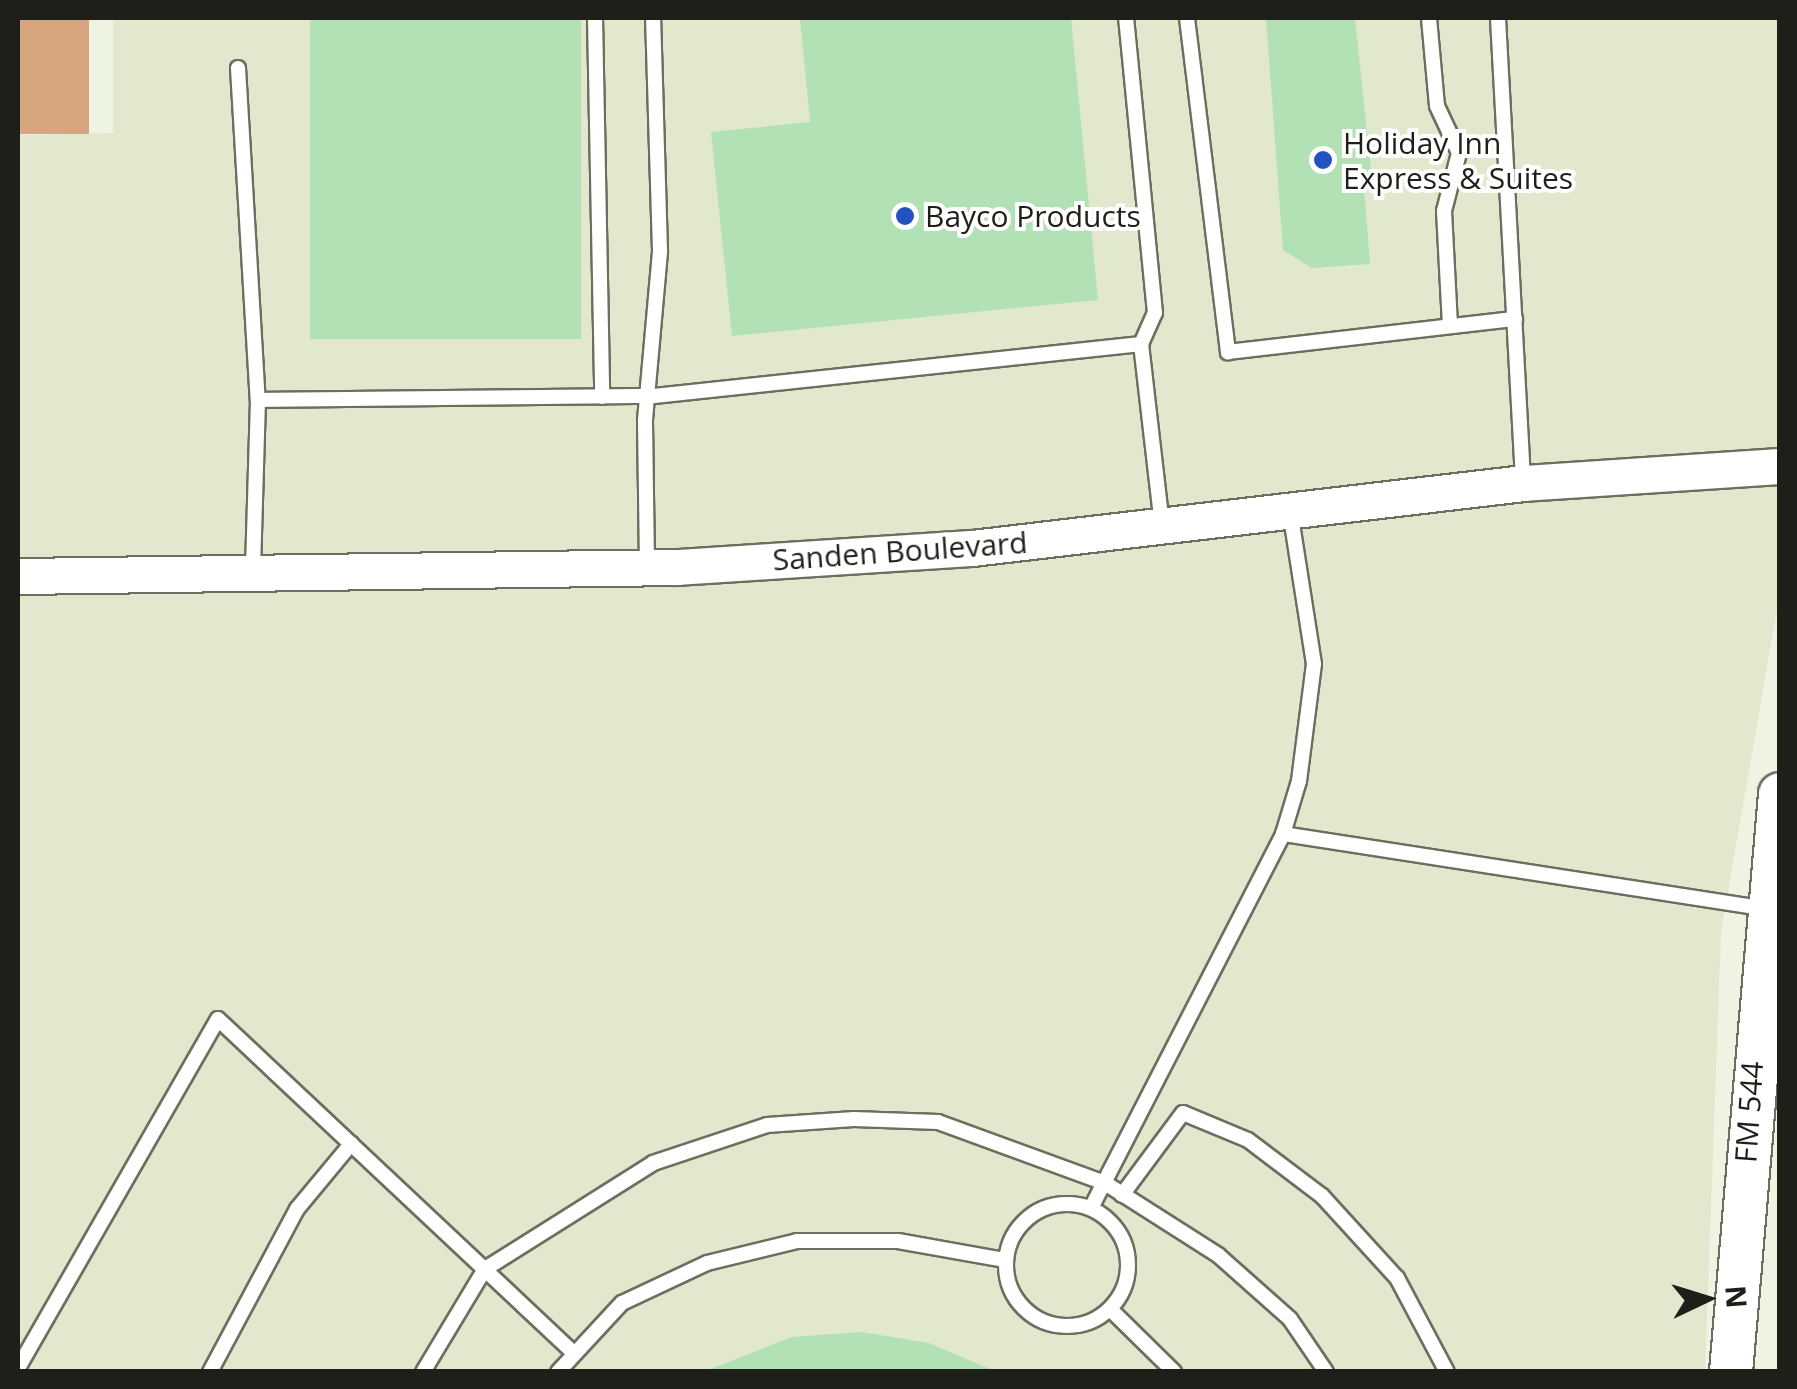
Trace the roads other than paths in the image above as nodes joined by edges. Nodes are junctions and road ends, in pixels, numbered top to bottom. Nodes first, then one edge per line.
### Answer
1 (595, 18) edge
2 (653, 18) edge
3 (1126, 18) edge
4 (1187, 18) edge
5 (1429, 18) edge
6 (1498, 18) edge
7 (238, 68) dead end
8 (1515, 318) junction
9 (1450, 326) junction
10 (1141, 344) junction
11 (654, 396) junction
12 (602, 397) junction
13 (258, 400) junction
14 (1780, 466) edge
15 (1524, 483) junction
16 (1290, 510) junction
17 (1162, 526) junction
18 (647, 567) junction
19 (253, 573) junction
20 (18, 576) edge
21 (1780, 794) edge
22 (1283, 834) junction
23 (1767, 909) junction
24 (350, 1144) junction
25 (1104, 1182) junction
26 (1122, 1195) junction
27 (1091, 1208) junction
28 (1005, 1260) junction
29 (485, 1269) junction
30 (1110, 1309) junction
31 (572, 1352) junction
32 (18, 1368) edge
33 (210, 1372) edge
34 (424, 1372) edge
35 (558, 1372) edge
36 (1174, 1372) edge
37 (1326, 1372) edge
38 (1447, 1372) edge
39 (1732, 1372) edge

1 - 12 lane
2 - 11 lane
3 - 10 lane
4 - 9 lane
5 - 9 lane
6 - 8 lane
7 - 13 lane
8 - 9 lane
8 - 15 lane
10 - 11 lane
10 - 17 lane
11 - 12 lane
11 - 18 lane
12 - 13 lane
13 - 19 lane
14 - 15 street, Sanden Boulevard
15 - 16 street, Sanden Boulevard
16 - 17 street, Sanden Boulevard
16 - 22 lane
17 - 18 street, Sanden Boulevard
18 - 19 street, Sanden Boulevard
19 - 20 street, Sanden Boulevard
21 - 23 main road, FM 544 / FM 544
22 - 23 lane
22 - 25 lane
23 - 39 main road, FM 544 / FM 544
24 - 29 lane
24 - 32 lane
24 - 33 lane
25 - 26 lane
25 - 27 lane
25 - 29 lane
26 - 37 lane
26 - 38 lane
27 - 28 lane
27 - 30 lane
28 - 30 lane
28 - 31 lane
29 - 31 lane
29 - 34 lane
30 - 36 lane
31 - 35 lane

